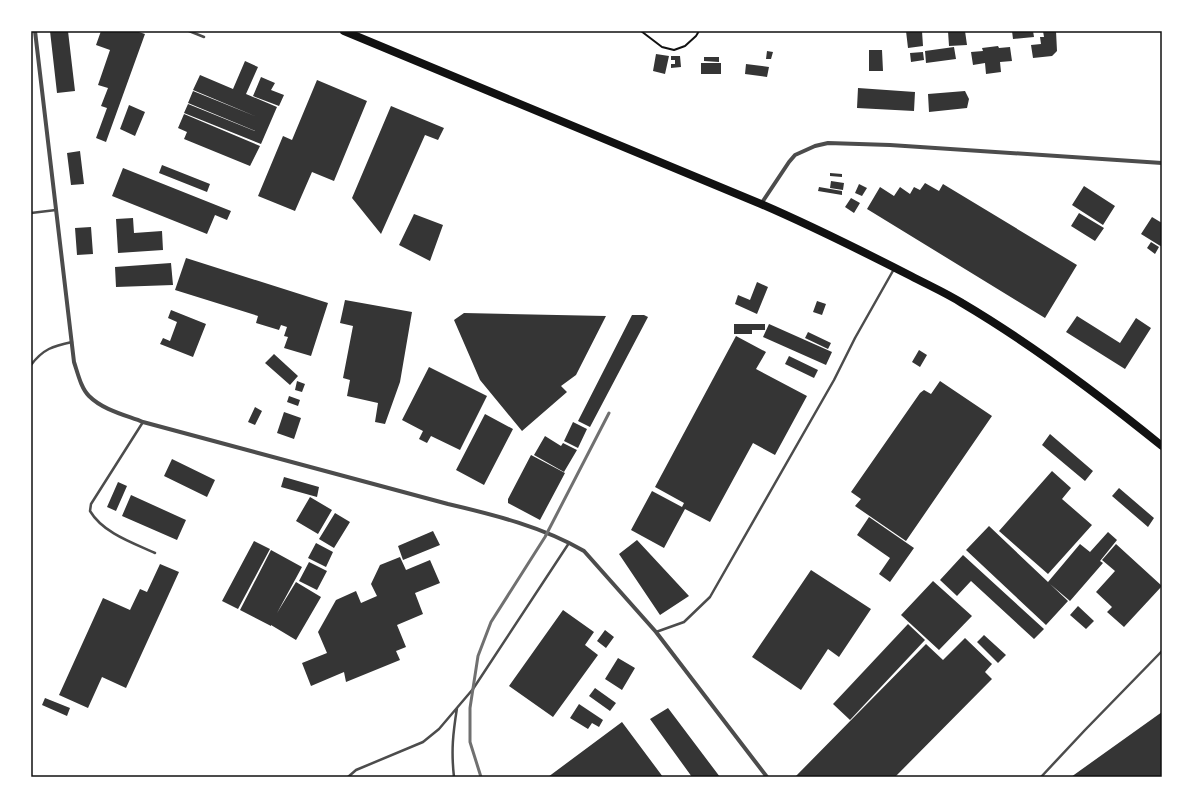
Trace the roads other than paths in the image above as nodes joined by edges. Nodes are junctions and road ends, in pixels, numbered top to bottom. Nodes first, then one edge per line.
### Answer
1 (35, 31) edge
2 (189, 31) edge
3 (344, 31) edge
4 (204, 37) dead end
5 (1162, 162) edge
6 (761, 204) junction
7 (56, 210) junction
8 (31, 213) edge
9 (894, 268) junction
10 (72, 342) junction
11 (31, 365) edge
12 (143, 422) junction
13 (1162, 446) edge
14 (569, 543) junction
15 (155, 553) dead end
16 (656, 632) junction
17 (1162, 651) edge
18 (457, 707) junction
19 (348, 777) edge
20 (454, 777) edge
21 (767, 777) edge
22 (1041, 777) edge

1 - 7 street
2 - 4 lane
3 - 6 main road
5 - 6 street
6 - 9 main road
7 - 8 lane
7 - 10 street
9 - 13 main road
9 - 16 lane
10 - 11 lane
10 - 12 street
12 - 14 street
12 - 15 lane
14 - 16 street
14 - 18 lane
16 - 21 street
17 - 22 lane
18 - 19 lane
18 - 20 lane

